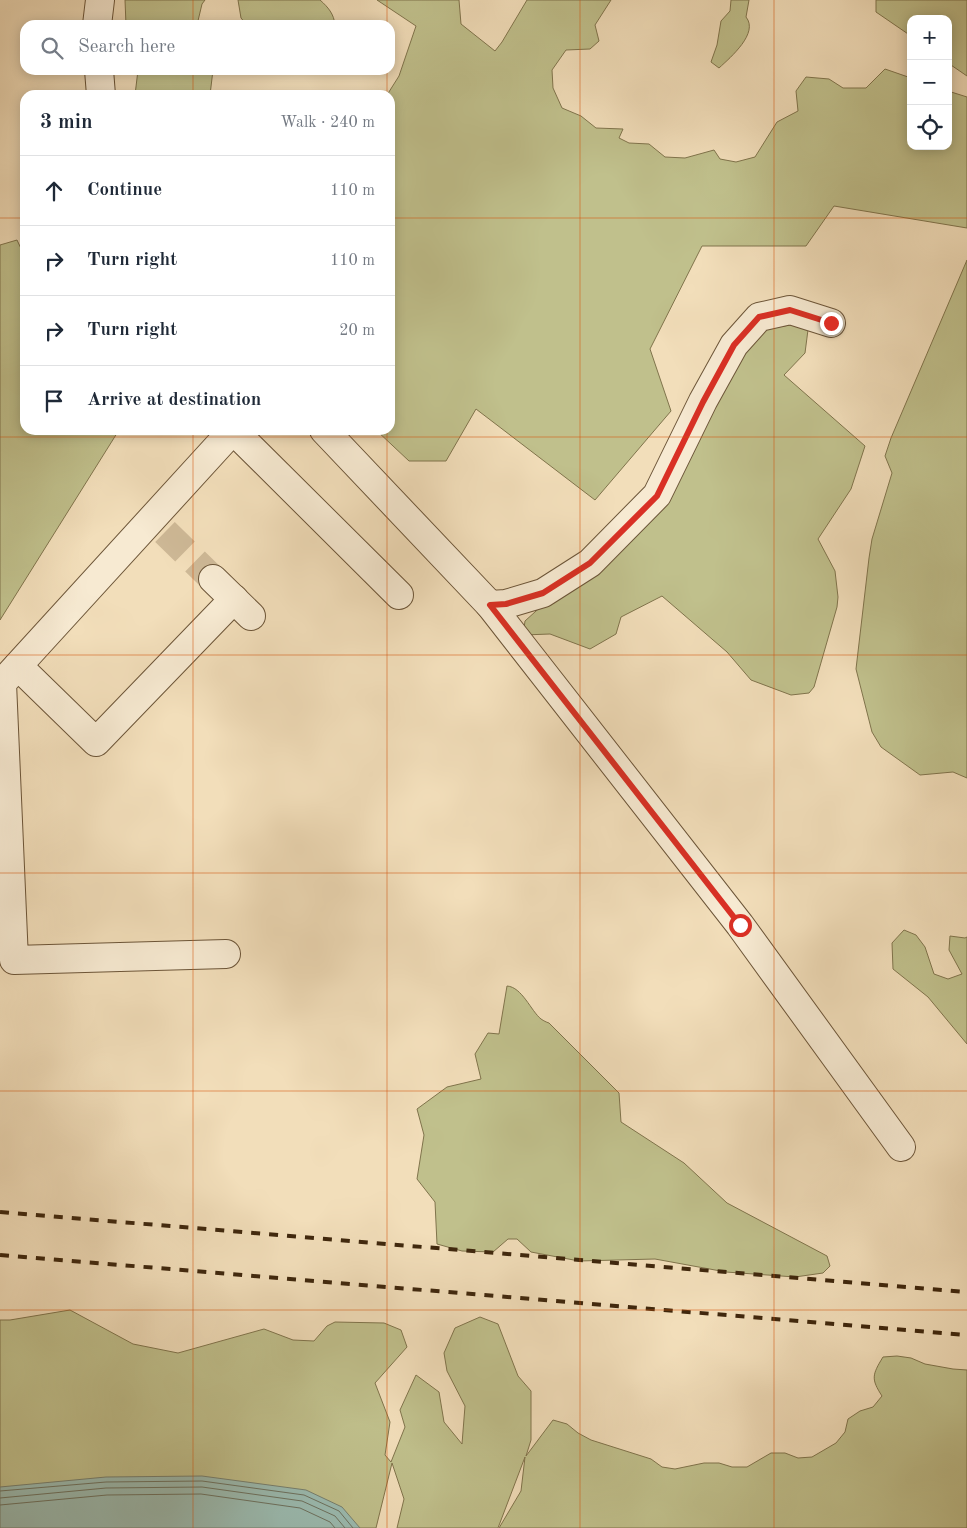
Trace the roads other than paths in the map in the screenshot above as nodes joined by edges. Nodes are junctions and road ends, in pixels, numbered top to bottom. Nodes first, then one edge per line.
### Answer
1 (100, 0) edge
2 (98, 20) edge
3 (99, 75) edge
4 (101, 90) edge
5 (831, 323) dead end
6 (229, 435) edge
7 (238, 435) edge
8 (329, 435) edge
9 (213, 579) tunnel mouth
10 (399, 595) dead end
11 (490, 605) junction
12 (18, 666) junction
13 (226, 954) dead end
14 (901, 1147) dead end

1 - 2 lane
3 - 4 lane
5 - 11 lane
6 - 12 lane
7 - 10 lane
8 - 11 lane
9 - 12 lane
11 - 14 lane
12 - 13 lane

